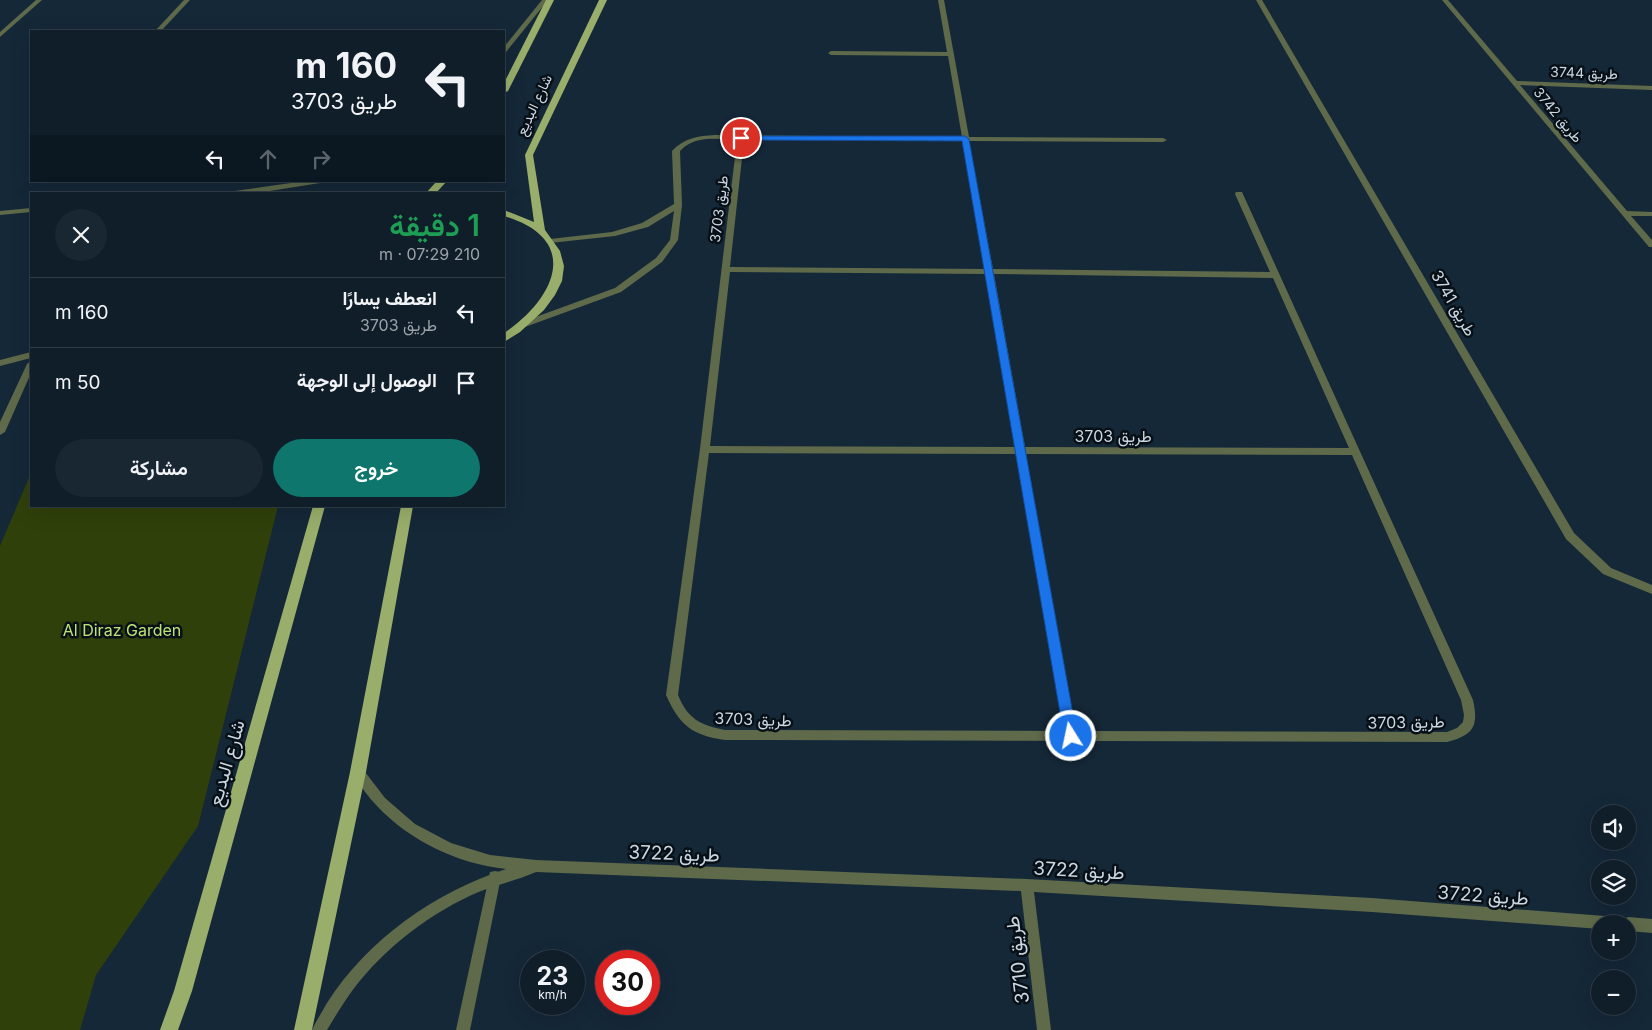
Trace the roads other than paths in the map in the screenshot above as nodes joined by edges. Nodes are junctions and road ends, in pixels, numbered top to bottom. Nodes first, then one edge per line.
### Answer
1 (39, 0) edge
2 (187, 0) edge
3 (545, 0) edge
4 (550, 0) edge
5 (604, 0) edge
6 (941, 0) edge
7 (1259, 0) edge
8 (1445, 0) edge
9 (159, 30) edge
10 (0, 35) edge
11 (505, 50) edge
12 (831, 53) dead end
13 (951, 54) junction
14 (1515, 83) junction
15 (1652, 88) edge
16 (505, 89) edge
17 (741, 138) junction
18 (965, 139) junction
19 (1163, 140) dead end
20 (314, 182) edge
21 (442, 182) edge
22 (257, 192) edge
23 (432, 192) edge
24 (1239, 194) dead end
25 (678, 205) junction
26 (30, 210) edge
27 (0, 213) edge
28 (505, 213) edge
29 (1625, 213) junction
30 (1652, 214) edge
31 (540, 230) junction
32 (550, 241) junction
33 (1652, 245) edge
34 (726, 269) junction
35 (989, 272) junction
36 (1276, 275) junction
37 (525, 324) junction
38 (505, 337) edge
39 (30, 355) edge
40 (0, 363) edge
41 (30, 366) edge
42 (0, 432) edge
43 (705, 449) junction
44 (1021, 451) junction
45 (1355, 452) junction
46 (319, 507) edge
47 (407, 507) edge
48 (1652, 590) edge
49 (1071, 736) junction
50 (358, 772) junction
51 (536, 866) junction
52 (495, 877) junction
53 (1027, 886) junction
54 (1591, 922) edge
55 (1636, 925) edge
56 (1652, 926) edge
57 (169, 1030) edge
58 (303, 1030) edge
59 (319, 1030) edge
60 (463, 1030) edge
61 (1044, 1030) edge

1 - 10 street
2 - 9 street
3 - 11 street
4 - 16 main road, شارع البديع
5 - 31 main road, شارع البديع
6 - 13 street
7 - 48 street, طريق 3741
8 - 14 street, طريق 3742
12 - 13 street
13 - 18 street
14 - 15 street, طريق 3744
14 - 29 street, طريق 3742
17 - 18 street
17 - 25 street
17 - 34 street, طريق 3703
18 - 19 street
18 - 35 street
20 - 22 street
21 - 23 main road
24 - 36 street, طريق 3703
25 - 32 street
25 - 37 street
26 - 27 street
28 - 31 main road
29 - 30 street
29 - 33 street, طريق 3742
31 - 32 main road
32 - 37 main road
34 - 35 street
34 - 43 street, طريق 3703
35 - 36 street
35 - 44 street
36 - 45 street, طريق 3703
37 - 38 main road
39 - 40 street
41 - 42 street
43 - 44 street, طريق 3703
43 - 49 street, طريق 3703
44 - 45 street, طريق 3703
44 - 49 street
45 - 49 street, طريق 3703
46 - 57 main road, شارع البديع
47 - 50 main road
50 - 51 street, طريق 3722
50 - 58 main road
51 - 52 street, طريق 3722
51 - 53 street, طريق 3722
52 - 59 street, طريق 3722
52 - 60 street
53 - 54 street, طريق 3722
53 - 61 street, طريق 3710
55 - 56 street

